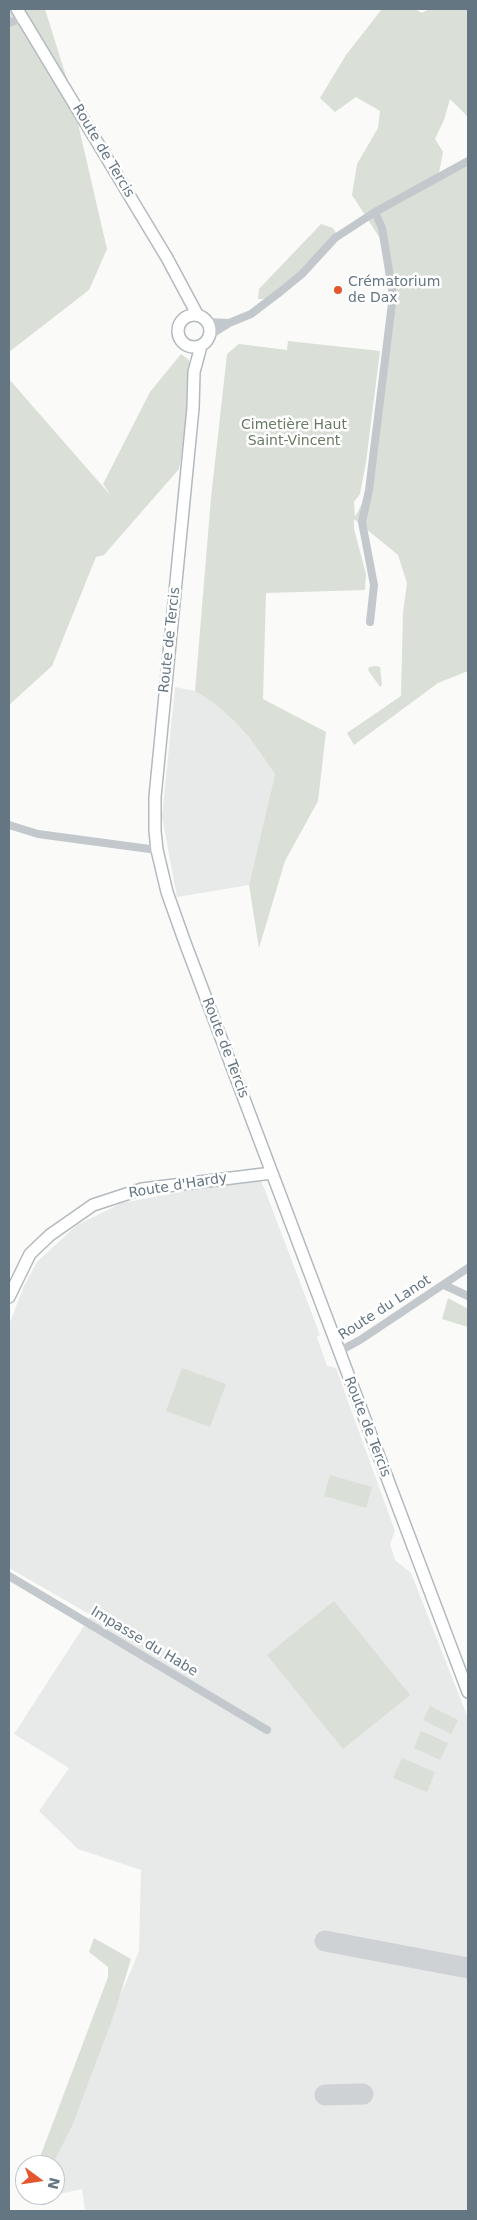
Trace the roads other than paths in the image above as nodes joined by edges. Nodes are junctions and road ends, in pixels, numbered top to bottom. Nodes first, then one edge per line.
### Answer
1 (19, 13) edge
2 (9, 23) edge
3 (468, 161) edge
4 (375, 212) junction
5 (186, 295) junction
6 (197, 314) junction
7 (184, 318) junction
8 (208, 322) junction
9 (229, 323) junction
10 (210, 335) junction
11 (188, 346) junction
12 (201, 346) junction
13 (194, 372) junction
14 (370, 622) dead end
15 (9, 825) edge
16 (157, 850) junction
17 (272, 1173) junction
18 (468, 1268) edge
19 (444, 1285) junction
20 (468, 1296) edge
21 (9, 1297) edge
22 (338, 1352) junction
23 (9, 1576) edge
24 (468, 1692) edge
25 (267, 1730) dead end

1 - 2 street
1 - 5 main road, Route de Tercis
3 - 4 street
4 - 9 street
4 - 14 street
5 - 6 main road, Route de Tercis
5 - 7 main road
6 - 7 main road
6 - 8 main road
7 - 11 main road
8 - 9 street
8 - 10 main road
9 - 10 street
10 - 12 main road
11 - 12 main road
11 - 13 main road, Route de Tercis
12 - 13 main road, Route de Tercis
13 - 16 main road, Route de Tercis
15 - 16 street
16 - 17 main road, Route de Tercis
17 - 21 main road, Route d'Hardy
17 - 22 main road, Route de Tercis
18 - 19 street, Route du Lanot
19 - 20 street, Route du Lanot
19 - 22 street, Route du Lanot
22 - 24 main road, Route de Tercis
23 - 25 street, Impasse du Habe

